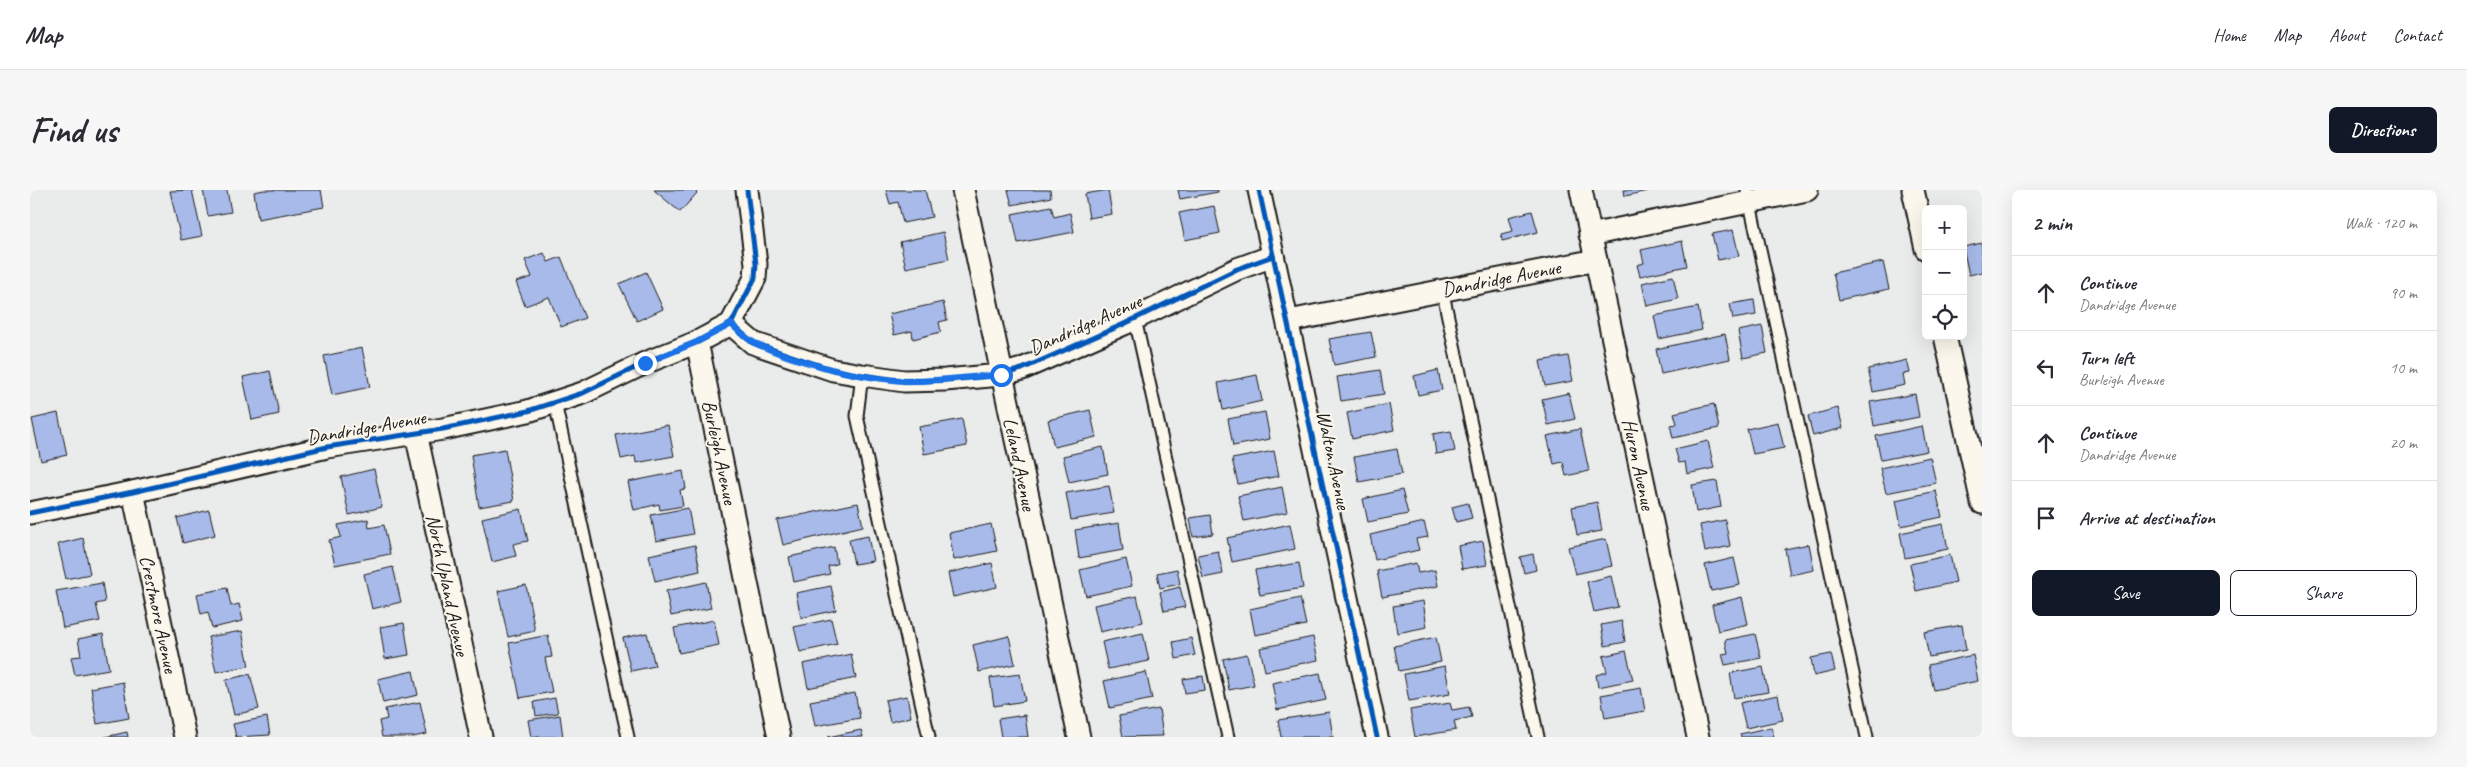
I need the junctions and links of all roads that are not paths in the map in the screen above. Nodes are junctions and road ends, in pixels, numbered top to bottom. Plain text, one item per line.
1 (747, 190) edge
2 (964, 190) edge
3 (1259, 190) edge
4 (1581, 190) edge
5 (1807, 190) edge
6 (1913, 190) edge
7 (1748, 196) edge
8 (1922, 231) edge
9 (1590, 235) junction
10 (1273, 256) junction
11 (1596, 260) junction
12 (1442, 290) junction
13 (1135, 319) junction
14 (1289, 321) junction
15 (731, 324) junction
16 (1946, 340) edge
17 (697, 342) junction
18 (862, 375) junction
19 (1001, 375) junction
20 (555, 403) junction
21 (416, 433) junction
22 (133, 492) junction
23 (1982, 503) edge
24 (30, 513) edge
25 (185, 737) edge
26 (481, 737) edge
27 (628, 737) edge
28 (779, 737) edge
29 (929, 737) edge
30 (1079, 737) edge
31 (1228, 737) edge
32 (1377, 737) edge
33 (1538, 737) edge
34 (1698, 737) edge
35 (1867, 737) edge

1 - 15 street
2 - 19 street, Leland Avenue
3 - 10 street, Walton Avenue
4 - 9 street, Huron Avenue
5 - 7 street
6 - 8 street
7 - 9 street
7 - 35 lane
9 - 11 street, Huron Avenue
10 - 13 street, Dandridge Avenue
10 - 14 street, Walton Avenue
11 - 12 street, Dandridge Avenue
11 - 34 street, Huron Avenue
12 - 14 street, Dandridge Avenue
12 - 33 lane
13 - 19 street, Dandridge Avenue
13 - 31 lane
14 - 32 street, Walton Avenue
15 - 17 street
15 - 18 street, Dandridge Avenue
16 - 23 street
17 - 20 street, Dandridge Avenue
17 - 28 street, Burleigh Avenue
18 - 19 street, Dandridge Avenue
18 - 29 lane
19 - 30 street, Leland Avenue
20 - 21 street, Dandridge Avenue
20 - 27 lane
21 - 22 street, Dandridge Avenue
21 - 26 street, North Upland Avenue
22 - 24 street, Dandridge Avenue
22 - 25 street, Crestmore Avenue

